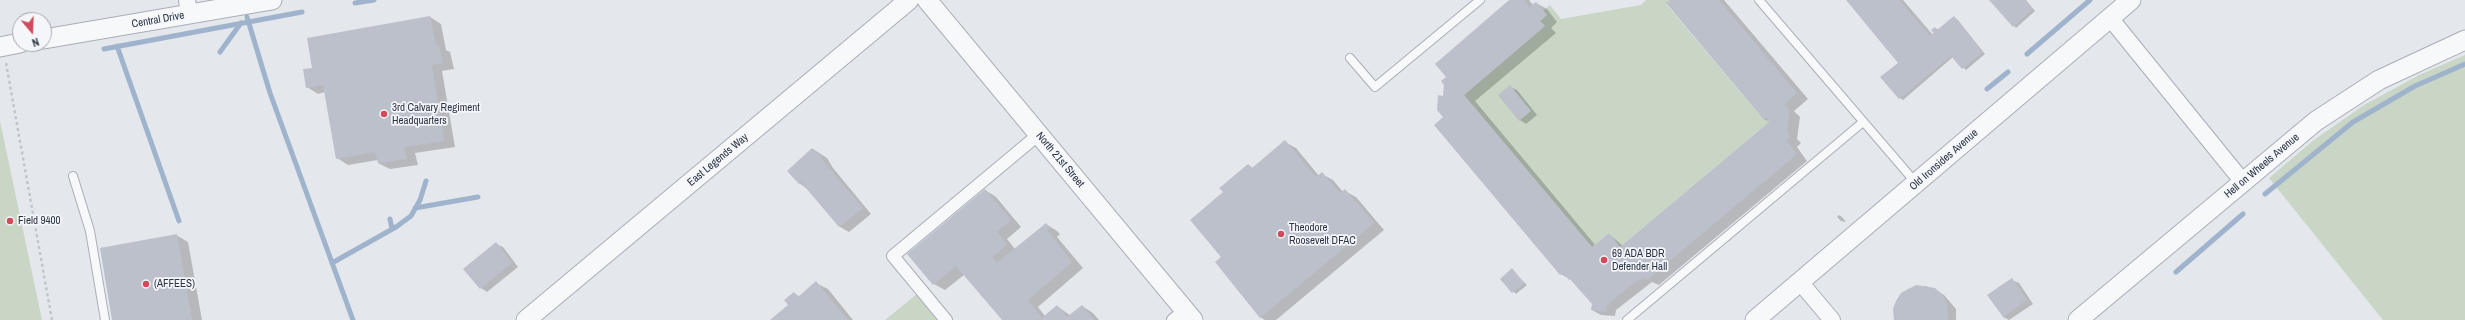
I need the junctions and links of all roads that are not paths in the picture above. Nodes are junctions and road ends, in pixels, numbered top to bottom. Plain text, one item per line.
1 (272, 0) edge
2 (909, 0) edge
3 (927, 0) edge
4 (1480, 0) edge
5 (1759, 0) edge
6 (2131, 0) edge
7 (188, 7) edge
8 (2110, 18) junction
9 (52, 37) edge
10 (2465, 40) edge
11 (1350, 58) dead end
12 (1863, 122) junction
13 (1038, 135) junction
14 (72, 176) dead end
15 (2243, 182) junction
16 (1917, 184) junction
17 (1800, 282) junction
18 (1184, 317) edge
19 (105, 320) edge
20 (526, 320) edge
21 (946, 320) edge
22 (1627, 320) edge
23 (1755, 320) edge
24 (1832, 320) edge
25 (2078, 320) edge

1 - 7 street, Central Drive
2 - 20 street, East Legends Way
3 - 13 street, North 21st Street
4 - 11 lane
5 - 12 lane
6 - 8 street, Old Ironsides Avenue
7 - 9 street, Central Drive
8 - 15 street
8 - 16 street, Old Ironsides Avenue
10 - 15 street, Hell on Wheels Avenue
12 - 16 lane
12 - 22 lane
13 - 18 street, North 21st Street
13 - 21 street
14 - 19 lane
15 - 25 street, Hell on Wheels Avenue
16 - 17 street, Old Ironsides Avenue
17 - 23 street, Old Ironsides Avenue
17 - 24 street

